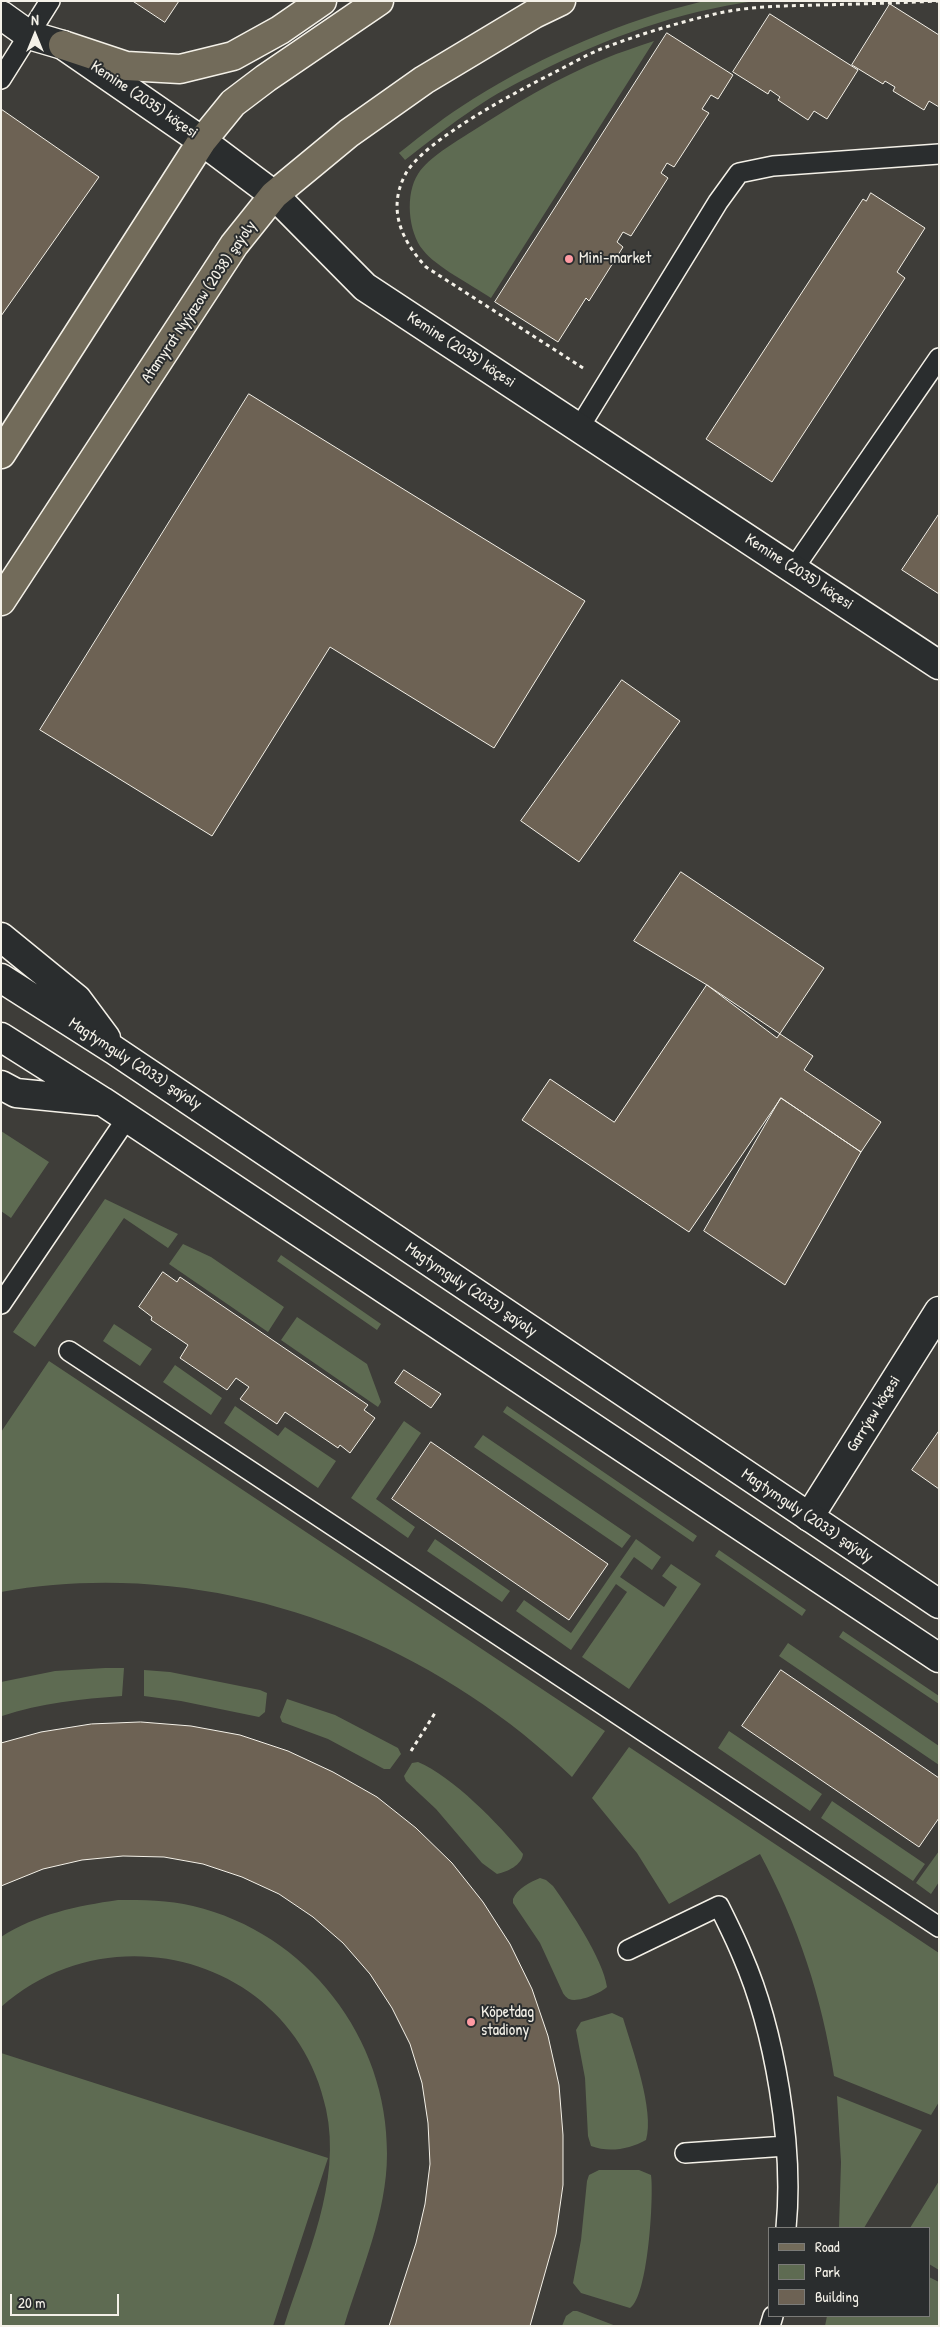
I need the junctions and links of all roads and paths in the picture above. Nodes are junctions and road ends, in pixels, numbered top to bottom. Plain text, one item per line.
1 (50, 1) edge
2 (322, 1) edge
3 (379, 1) edge
4 (561, 1) edge
5 (939, 1) edge
6 (1, 15) edge
7 (29, 35) junction
8 (63, 45) junction
9 (1, 79) edge
10 (202, 141) junction
11 (939, 154) edge
12 (274, 195) junction
13 (939, 358) edge
14 (606, 384) junction
15 (579, 428) junction
16 (1, 454) edge
17 (794, 568) junction
18 (1, 601) edge
19 (939, 665) edge
20 (1, 937) edge
21 (1, 978) edge
22 (1, 1037) edge
23 (114, 1050) junction
24 (1, 1085) edge
25 (102, 1101) junction
26 (127, 1118) junction
27 (1, 1304) edge
28 (939, 1312) edge
29 (69, 1351) dead end
30 (809, 1517) junction
31 (939, 1604) edge
32 (939, 1658) edge
33 (436, 1713) dead end
34 (411, 1751) dead end
35 (939, 1927) edge
36 (628, 1950) dead end
37 (786, 2146) junction
38 (685, 2153) dead end
39 (786, 2227) edge

1 - 7 lane
2 - 8 main road
3 - 10 main road
4 - 12 main road, Atamyrat Nyýazow (2038) şaýoly
5 - 14 path
6 - 7 main road, Kemine (2035) köçesi
7 - 8 main road, Kemine (2035) köçesi
7 - 9 lane
8 - 10 main road, Kemine (2035) köçesi
10 - 12 main road, Kemine (2035) köçesi
10 - 16 main road
11 - 14 lane
12 - 15 main road, Kemine (2035) köçesi
12 - 18 main road, Atamyrat Nyýazow (2038) şaýoly
13 - 17 lane
14 - 15 lane
15 - 17 main road, Kemine (2035) köçesi
17 - 19 main road, Kemine (2035) köçesi
20 - 23 main road
21 - 23 main road, Magtymguly (2033) şaýoly
22 - 25 main road
23 - 30 main road, Magtymguly (2033) şaýoly
24 - 25 main road
25 - 26 main road
26 - 27 lane
26 - 32 main road
28 - 30 main road, Garrýew köçesi
29 - 35 lane
30 - 31 main road, Magtymguly (2033) şaýoly
33 - 34 path
36 - 37 lane
37 - 38 lane
37 - 39 lane

